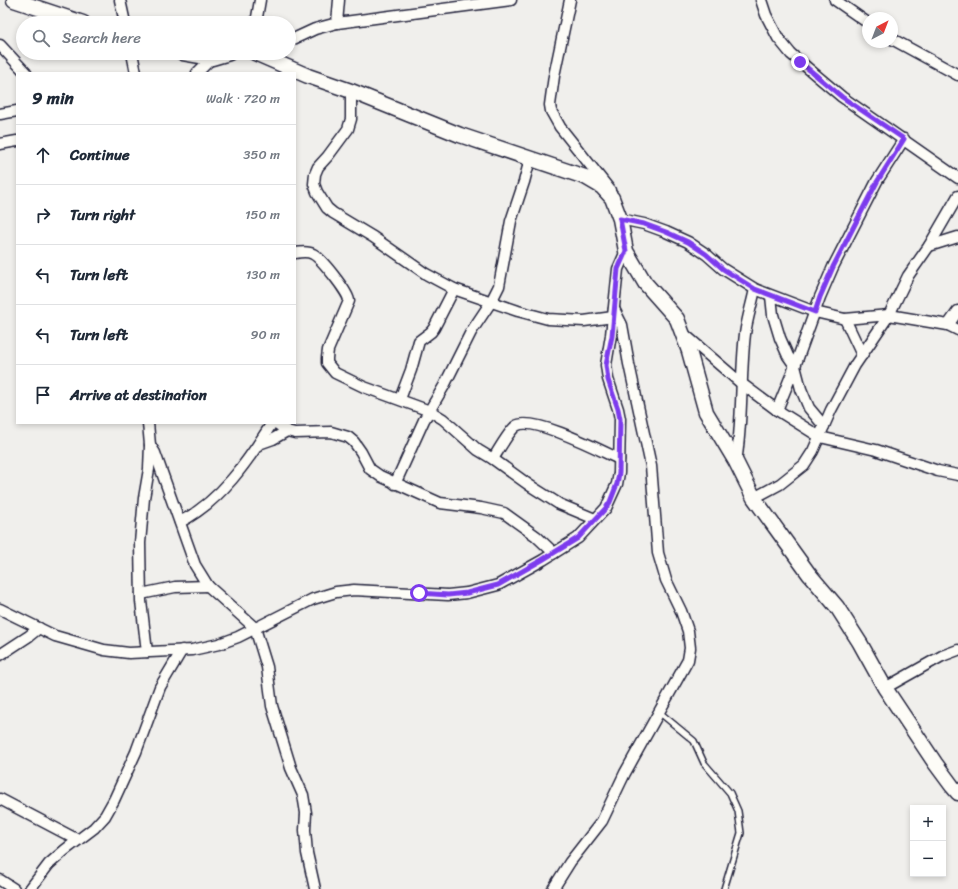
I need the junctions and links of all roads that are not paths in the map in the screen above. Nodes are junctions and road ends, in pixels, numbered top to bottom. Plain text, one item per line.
1 (14, 0) edge
2 (120, 0) edge
3 (260, 0) edge
4 (339, 0) edge
5 (511, 0) edge
6 (570, 0) edge
7 (761, 0) edge
8 (835, 0) edge
9 (475, 3) edge
10 (436, 5) edge
11 (62, 16) edge
12 (123, 16) edge
13 (257, 16) edge
14 (862, 19) edge
15 (337, 23) junction
16 (296, 38) edge
17 (898, 42) edge
18 (0, 45) edge
19 (133, 60) edge
20 (210, 60) edge
21 (277, 60) edge
22 (25, 72) edge
23 (136, 72) edge
24 (198, 72) edge
25 (958, 75) edge
26 (351, 91) junction
27 (16, 111) edge
28 (0, 114) edge
29 (904, 139) junction
30 (16, 141) edge
31 (0, 144) edge
32 (530, 159) junction
33 (958, 178) edge
34 (958, 196) edge
35 (612, 198) junction
36 (620, 219) junction
37 (958, 237) edge
38 (929, 246) junction
39 (626, 251) junction
40 (296, 253) edge
41 (454, 289) junction
42 (755, 289) junction
43 (771, 296) junction
44 (491, 302) junction
45 (958, 311) edge
46 (815, 312) junction
47 (613, 313) junction
48 (889, 315) junction
49 (845, 319) junction
50 (948, 325) junction
51 (958, 330) edge
52 (682, 332) junction
53 (862, 355) junction
54 (795, 366) junction
55 (742, 384) junction
56 (400, 399) junction
57 (777, 410) junction
58 (430, 411) junction
59 (148, 424) edge
60 (271, 424) edge
61 (277, 424) edge
62 (824, 426) junction
63 (287, 431) junction
64 (820, 437) junction
65 (259, 444) junction
66 (150, 445) junction
67 (493, 459) junction
68 (619, 459) junction
69 (736, 462) junction
70 (958, 475) edge
71 (395, 484) junction
72 (754, 498) junction
73 (595, 520) junction
74 (180, 522) junction
75 (554, 553) junction
76 (208, 586) junction
77 (141, 594) junction
78 (0, 609) edge
79 (39, 628) junction
80 (255, 628) junction
81 (182, 650) junction
82 (958, 650) edge
83 (148, 652) junction
84 (0, 654) edge
85 (885, 688) junction
86 (659, 712) junction
87 (958, 793) edge
88 (0, 799) edge
89 (78, 840) junction
90 (0, 880) edge
91 (14, 889) edge
92 (30, 889) edge
93 (315, 889) edge
94 (553, 889) edge
95 (724, 889) edge

1 - 11 street
2 - 12 street
3 - 13 street
4 - 15 street
5 - 9 street
6 - 35 street
7 - 29 street
8 - 14 street
9 - 10 street
10 - 15 street
15 - 16 street
17 - 25 street
18 - 22 street
19 - 23 street
20 - 24 street
21 - 26 street
26 - 32 street
26 - 41 street
27 - 28 street
29 - 33 street
29 - 46 street
30 - 31 street
32 - 35 street
32 - 44 street
34 - 38 street
35 - 36 street
36 - 39 street
36 - 42 street
37 - 38 street
38 - 48 street
39 - 47 street
39 - 52 street
40 - 56 street
41 - 44 street
41 - 56 street
42 - 43 street
42 - 55 street
43 - 46 street
43 - 54 street
44 - 47 street
44 - 58 street
45 - 50 street
46 - 49 street
46 - 54 street
47 - 68 street
47 - 86 street
48 - 49 street
48 - 50 street
48 - 53 street
49 - 53 street
50 - 51 street
52 - 55 street
52 - 69 street
53 - 62 street
54 - 57 street
54 - 62 street
55 - 57 street
55 - 69 street
56 - 58 street
57 - 64 street
58 - 67 street
58 - 71 street
59 - 66 street
60 - 65 street
61 - 63 street
62 - 64 street
63 - 65 street
63 - 71 street
64 - 70 street
64 - 72 street
65 - 74 street
66 - 74 street
66 - 77 street
67 - 68 street
67 - 73 street
68 - 73 street
69 - 72 street
71 - 75 street
72 - 85 street
73 - 75 street
74 - 76 street
75 - 80 street
76 - 77 street
76 - 80 street
77 - 83 street
78 - 79 street
79 - 83 street
79 - 84 street
80 - 81 street
80 - 93 street
81 - 83 street
81 - 89 street
82 - 85 street
85 - 87 street
86 - 94 street
86 - 95 lane
88 - 89 street
89 - 92 street
90 - 91 street

